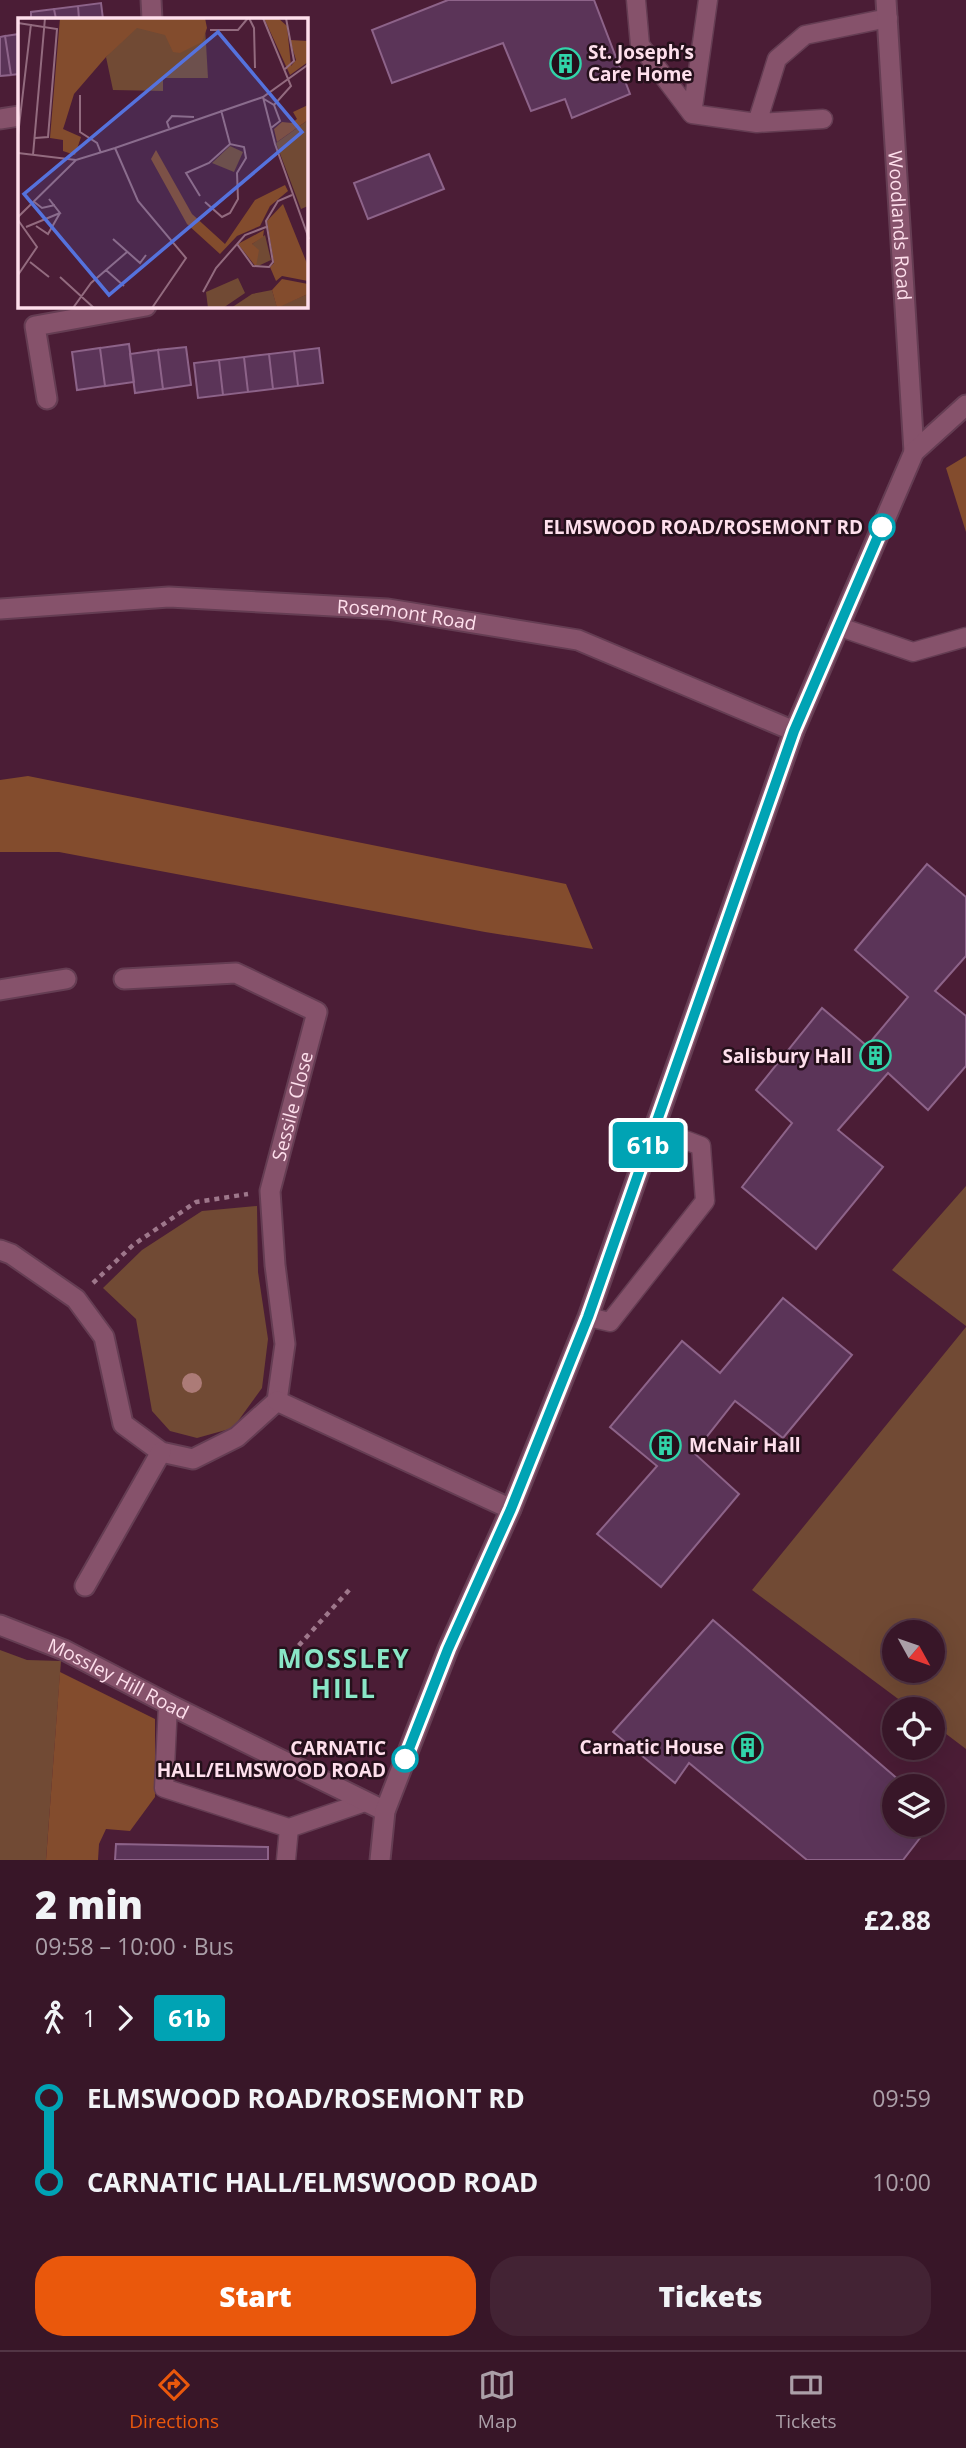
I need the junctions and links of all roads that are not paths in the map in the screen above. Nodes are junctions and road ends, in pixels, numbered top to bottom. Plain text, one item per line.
1 (151, 0) edge
2 (636, 0) edge
3 (708, 0) edge
4 (887, 9) edge
5 (152, 18) edge
6 (692, 114) junction
7 (18, 116) edge
8 (0, 119) edge
9 (823, 119) dead end
10 (757, 123) junction
11 (135, 308) edge
12 (47, 399) dead end
13 (966, 405) edge
14 (914, 452) junction
15 (0, 609) edge
16 (840, 627) junction
17 (966, 637) edge
18 (794, 731) junction
19 (66, 979) dead end
20 (124, 979) dead end
21 (0, 990) edge
22 (653, 1128) junction
23 (0, 1250) edge
24 (588, 1317) junction
25 (277, 1401) junction
26 (161, 1452) junction
27 (511, 1509) junction
28 (85, 1586) dead end
29 (0, 1625) edge
30 (168, 1704) junction
31 (365, 1802) junction
32 (384, 1811) junction
33 (289, 1828) junction
34 (286, 1860) edge
35 (380, 1860) edge

1 - 5 street
2 - 6 lane
3 - 6 lane
4 - 10 lane
4 - 14 street, Woodlands Road
6 - 10 lane
7 - 8 street
9 - 10 lane
11 - 12 street
13 - 14 street
14 - 16 street
15 - 18 street, Rosemont Road
16 - 17 lane
16 - 18 street
18 - 22 street
19 - 21 street
20 - 25 street, Sessile Close
22 - 24 street
22 - 24 lane
23 - 26 street
24 - 27 street
25 - 26 street
25 - 27 street
26 - 28 street
27 - 32 street
29 - 30 street, Mossley Hill Road
30 - 31 street, Mossley Hill Road
30 - 33 lane
31 - 32 street, Mossley Hill Road
31 - 33 lane
32 - 35 street
33 - 34 lane

